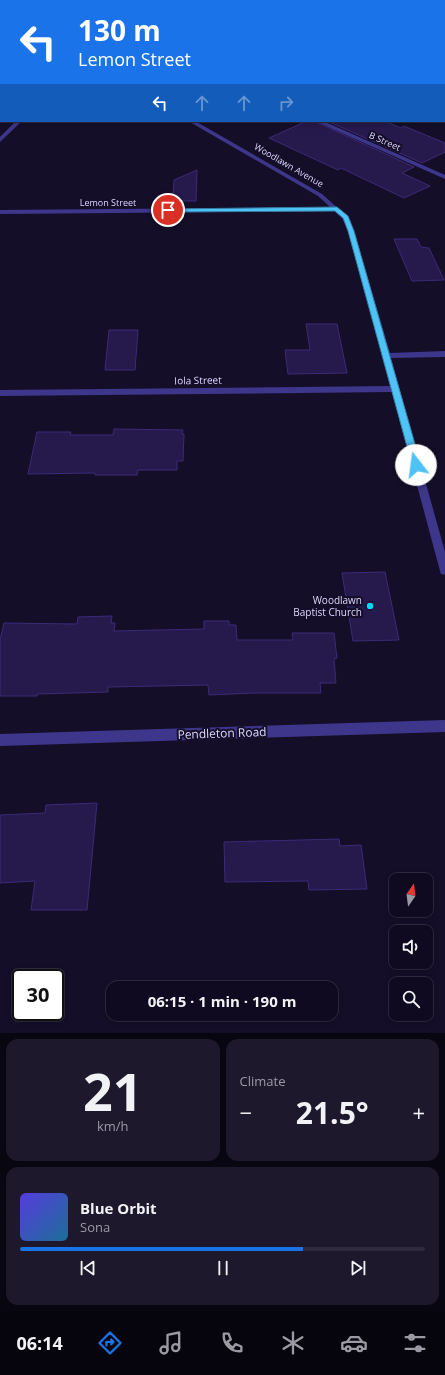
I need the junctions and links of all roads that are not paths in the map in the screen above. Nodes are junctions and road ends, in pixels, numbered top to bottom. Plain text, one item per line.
1 (18, 122) edge
2 (193, 122) edge
3 (320, 122) edge
4 (0, 140) edge
5 (445, 177) edge
6 (337, 209) junction
7 (0, 212) edge
8 (445, 354) edge
9 (387, 356) junction
10 (396, 389) junction
11 (0, 393) edge
12 (445, 571) edge
13 (445, 726) edge
14 (0, 740) edge

1 - 4 street
2 - 6 street, Woodlawn Avenue
3 - 5 street, B Street
6 - 7 street, Lemon Street
6 - 9 street, Woodlawn Avenue
8 - 9 street
9 - 10 street, Woodlawn Avenue
10 - 11 street, Iola Street
10 - 12 street, Woodlawn Avenue
13 - 14 street, Pendleton Road

